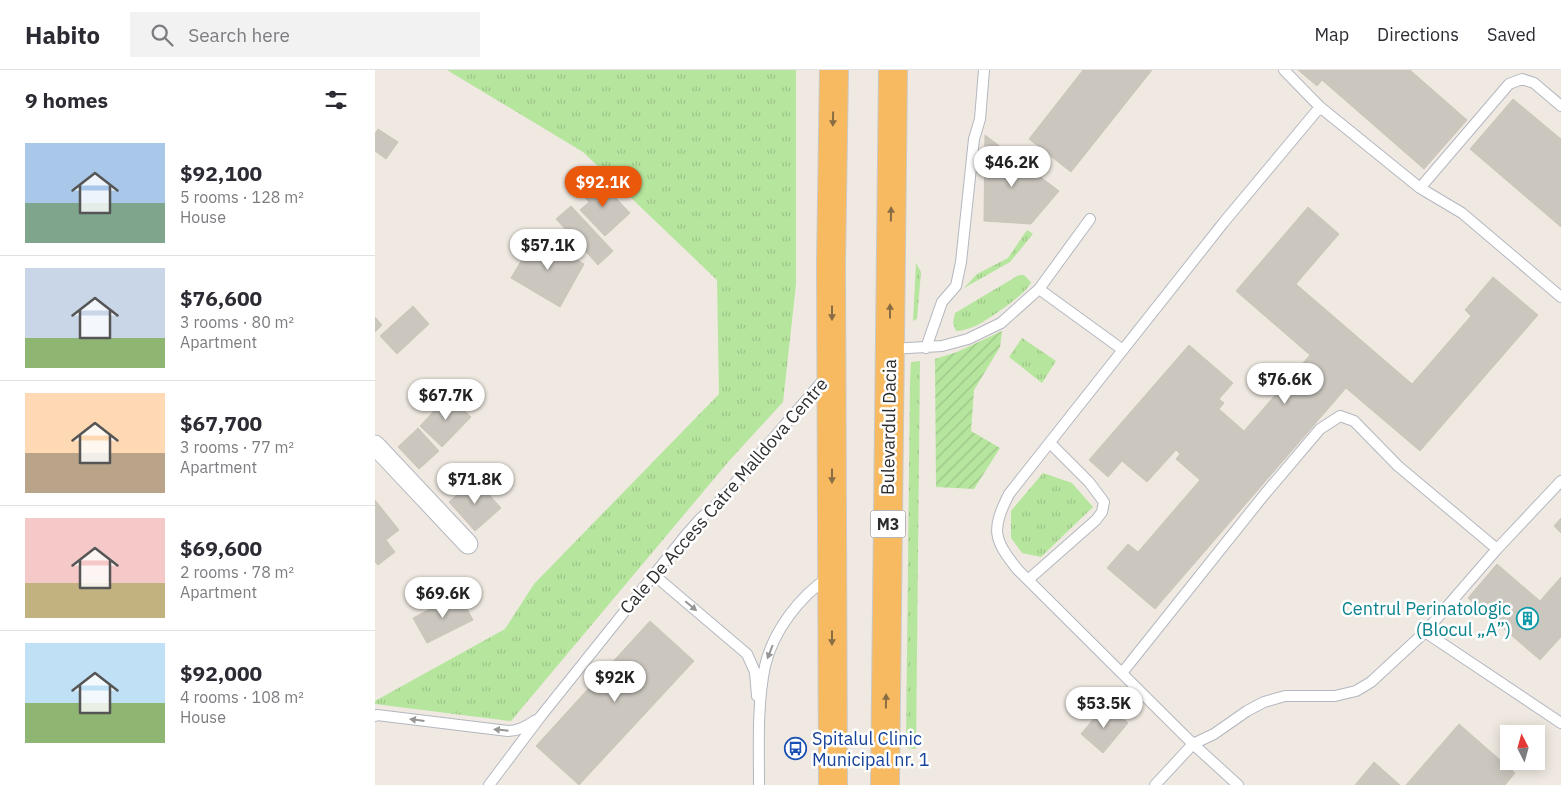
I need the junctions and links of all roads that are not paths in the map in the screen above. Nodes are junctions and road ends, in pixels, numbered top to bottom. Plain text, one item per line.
1 (833, 70) edge
2 (893, 70) edge
3 (985, 70) edge
4 (1284, 70) edge
5 (1561, 106) edge
6 (1320, 107) junction
7 (1421, 188) junction
8 (1090, 219) dead end
9 (1039, 289) junction
10 (1561, 297) edge
11 (926, 348) junction
12 (890, 349) junction
13 (1123, 350) junction
14 (832, 370) junction
15 (1050, 443) junction
16 (375, 445) edge
17 (1561, 480) edge
18 (467, 544) dead end
19 (1497, 549) junction
20 (653, 575) junction
21 (832, 575) junction
22 (1029, 579) junction
23 (1425, 632) junction
24 (1122, 674) junction
25 (759, 714) junction
26 (375, 716) edge
27 (541, 716) junction
28 (1561, 723) edge
29 (1193, 744) junction
30 (489, 785) edge
31 (759, 785) edge
32 (833, 785) edge
33 (885, 785) edge
34 (1155, 785) edge
35 (1238, 785) edge

1 -> 14 highway
12 -> 2 highway, Bulevardul Dacia / M3
3 - 11 lane
4 - 6 lane
5 - 7 lane
6 - 7 lane
6 - 13 lane
7 - 10 lane
8 - 9 lane
9 - 11 lane
9 - 13 lane
11 - 12 lane
33 -> 12 highway, Bulevardul Dacia / M3
13 - 15 lane
14 - 20 lane, Cale De Access Catre Malldova Centre
14 -> 21 highway
15 - 22 lane
15 - 22 lane
16 - 18 street
17 - 19 lane
19 - 23 lane
19 - 24 lane
20 -> 25 lane
20 - 27 lane, Cale De Access Catre Malldova Centre
21 -> 25 lane
21 -> 32 highway
22 - 24 lane
23 - 28 lane
23 - 29 lane
24 - 29 lane
25 - 31 lane
27 -> 26 lane
27 - 30 lane, Cale De Access Catre Malldova Centre
29 - 34 lane
29 - 35 lane

